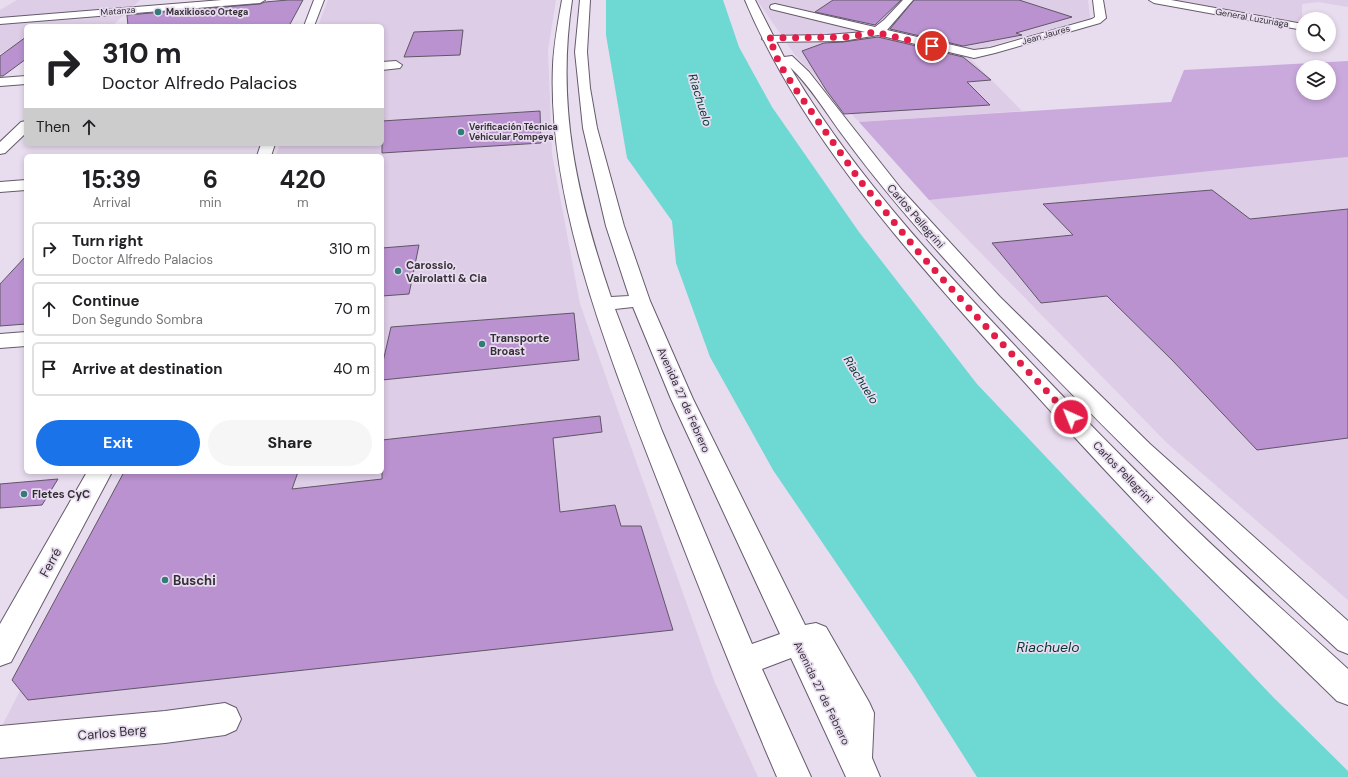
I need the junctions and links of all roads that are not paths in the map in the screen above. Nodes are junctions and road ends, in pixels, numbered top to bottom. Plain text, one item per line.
1 (151, 0) edge
2 (260, 0) edge
3 (319, 0) edge
4 (567, 0) edge
5 (585, 0) edge
6 (750, 0) edge
7 (908, 0) edge
8 (1098, 0) edge
9 (1154, 0) edge
10 (779, 4) edge
11 (142, 9) junction
12 (756, 14) junction
13 (0, 21) edge
14 (130, 23) dead end
15 (310, 24) edge
16 (1296, 26) edge
17 (875, 32) junction
18 (771, 43) junction
19 (396, 65) dead end
20 (384, 66) edge
21 (24, 80) edge
22 (0, 82) edge
23 (24, 127) edge
24 (0, 150) edge
25 (24, 185) edge
26 (0, 187) edge
27 (640, 301) junction
28 (603, 304) junction
29 (24, 339) edge
30 (0, 341) edge
31 (99, 474) edge
32 (1348, 640) edge
33 (798, 642) junction
34 (0, 652) edge
35 (743, 662) junction
36 (1348, 690) edge
37 (225, 719) dead end
38 (0, 742) edge
39 (859, 769) edge
40 (794, 777) edge

1 - 11 main road
2 - 11 main road, Matanza
3 - 15 main road
4 - 28 main road
5 - 27 main road, Avenida 27 de Febrero
6 - 12 main road, Carlos Pellegrini
7 - 17 main road
8 - 17 main road, Jean Jaures
9 - 16 main road, General Luzuriaga
10 - 12 main road
10 - 17 main road
11 - 13 main road, Matanza
11 - 14 main road
12 - 18 main road, Carlos Pellegrini
17 - 18 main road
18 - 32 main road, Carlos Pellegrini
18 - 36 main road, Carlos Pellegrini
19 - 20 main road
21 - 22 main road
23 - 24 main road
25 - 26 main road
27 - 28 main road
27 - 33 main road, Avenida 27 de Febrero
28 - 35 main road
29 - 30 main road
31 - 34 main road, Ferré
33 - 35 main road
33 - 39 main road, Avenida 27 de Febrero
35 - 40 main road
37 - 38 main road, Carlos Berg

